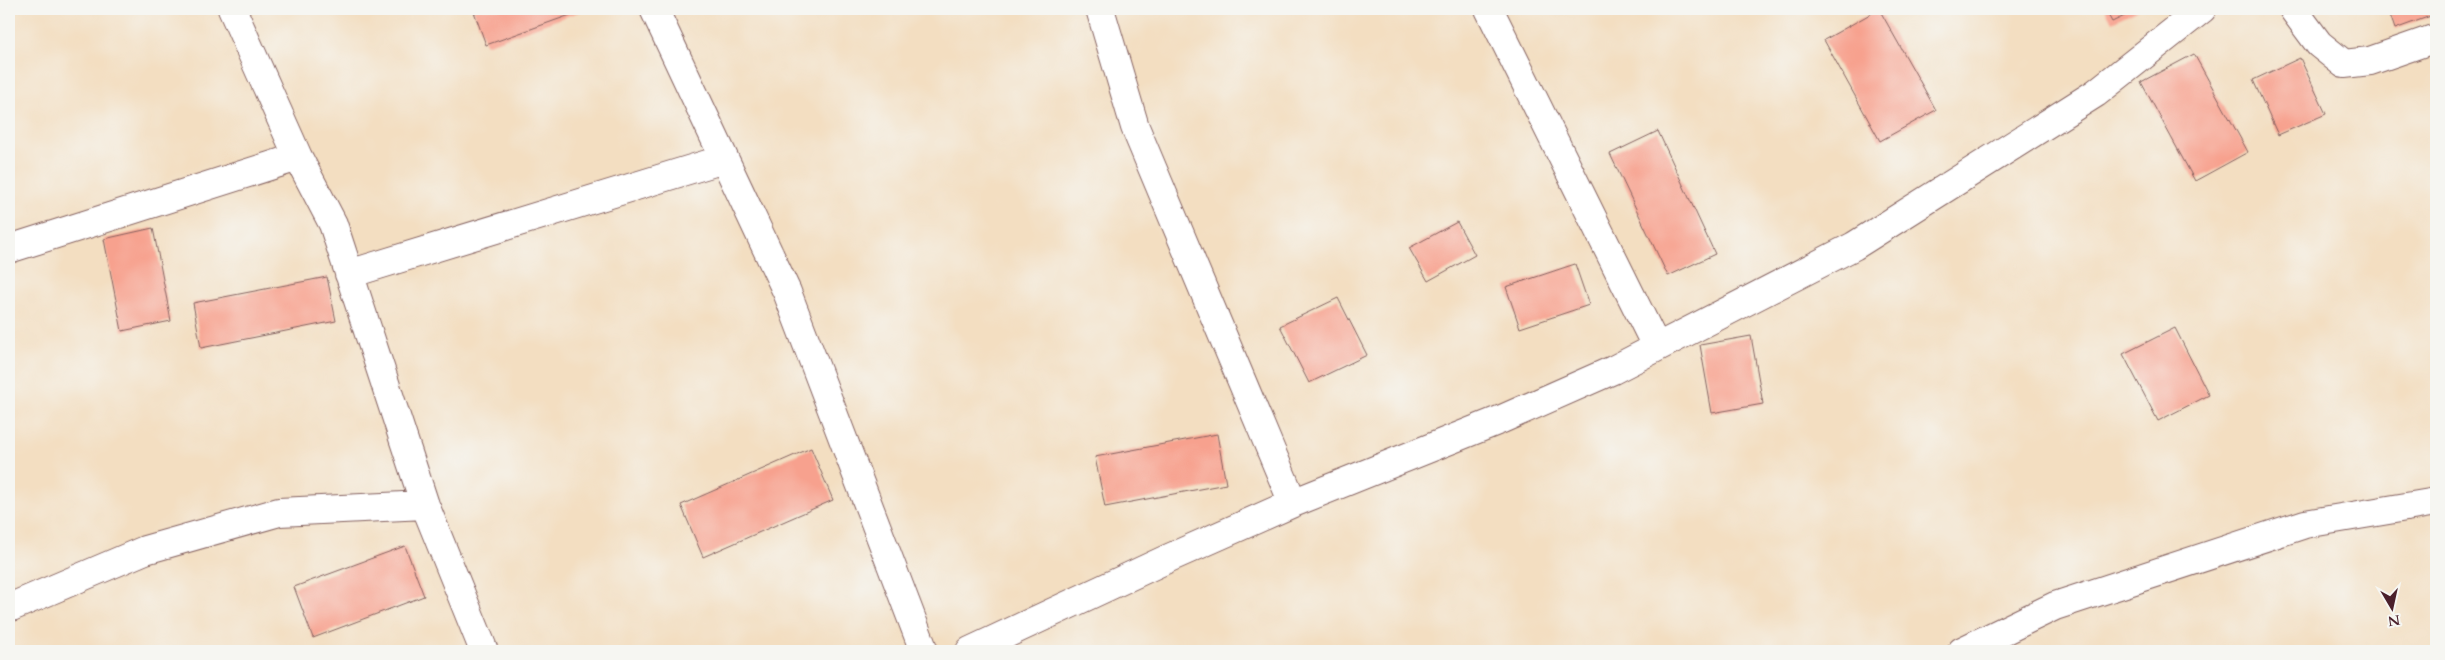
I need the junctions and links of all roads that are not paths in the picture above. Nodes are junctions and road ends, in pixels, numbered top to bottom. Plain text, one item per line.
1 (232, 9) edge
2 (654, 9) edge
3 (1100, 9) edge
4 (1488, 9) edge
5 (2202, 9) edge
6 (2293, 9) edge
7 (2436, 38) edge
8 (298, 157) junction
9 (724, 159) junction
10 (9, 249) edge
11 (349, 274) junction
12 (1656, 346) junction
13 (2436, 502) edge
14 (1293, 503) junction
15 (425, 505) junction
16 (9, 608) edge
17 (484, 651) edge
18 (924, 651) edge
19 (970, 651) edge
20 (1962, 651) edge

1 - 8 street
2 - 9 street
3 - 14 street
4 - 12 street
5 - 12 street
6 - 7 street
8 - 10 street
8 - 11 street
9 - 11 street
9 - 18 street
11 - 15 street
12 - 14 street
13 - 20 street
14 - 19 street
15 - 16 street
15 - 17 street

